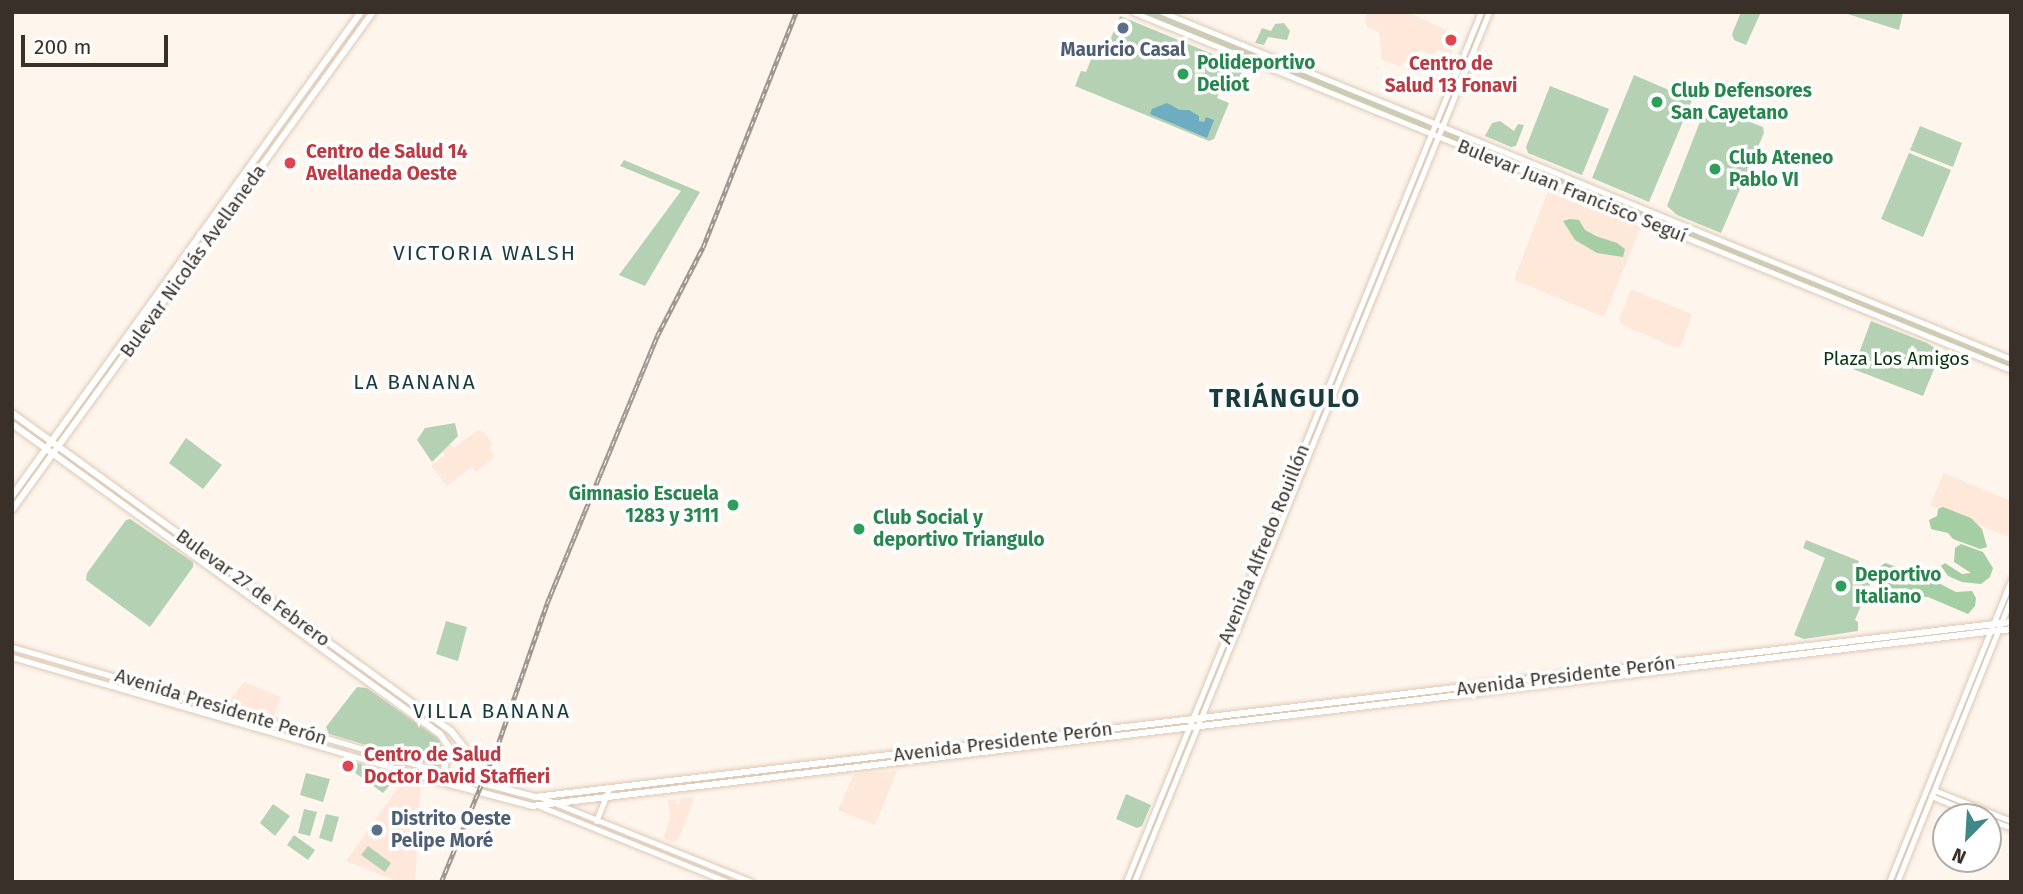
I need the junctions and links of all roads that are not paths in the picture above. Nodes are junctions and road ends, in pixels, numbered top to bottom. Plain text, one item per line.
1 (361, 12) edge
2 (373, 12) edge
3 (1133, 12) edge
4 (1162, 12) edge
5 (1481, 12) edge
6 (1489, 12) edge
7 (1434, 123) junction
8 (1442, 126) junction
9 (1430, 133) junction
10 (1438, 136) junction
11 (2011, 359) edge
12 (2011, 370) edge
13 (12, 413) edge
14 (12, 424) edge
15 (55, 444) junction
16 (50, 451) junction
17 (12, 496) edge
18 (12, 510) edge
19 (2011, 580) edge
20 (2011, 599) edge
21 (2011, 622) edge
22 (2000, 627) junction
23 (1991, 628) junction
24 (2011, 629) edge
25 (12, 647) edge
26 (12, 657) edge
27 (1203, 718) junction
28 (1193, 720) junction
29 (1200, 726) junction
30 (1190, 727) junction
31 (444, 773) junction
32 (467, 779) junction
33 (442, 782) junction
34 (609, 789) junction
35 (1926, 791) junction
36 (1933, 793) junction
37 (540, 797) junction
38 (606, 797) junction
39 (556, 803) junction
40 (1954, 803) edge
41 (537, 805) junction
42 (597, 819) junction
43 (2011, 821) edge
44 (594, 827) junction
45 (728, 882) edge
46 (751, 882) edge
47 (1126, 882) edge
48 (1134, 882) edge
49 (1889, 882) edge
50 (1897, 882) edge

1 - 15 main road, Bulevar Nicolás Avellaneda
2 - 15 main road, Bulevar Nicolás Avellaneda
3 - 9 main road, Bulevar Juan Francisco Seguí
4 - 7 main road, Bulevar Juan Francisco Seguí
5 - 7 street, Avenida Alfredo Rouillón
6 - 8 street, Avenida Alfredo Rouillón
7 - 8 main road, Bulevar Juan Francisco Seguí
7 - 9 street, Avenida Alfredo Rouillón
8 - 10 street, Avenida Alfredo Rouillón
8 - 11 main road, Bulevar Juan Francisco Seguí
9 - 10 main road, Bulevar Juan Francisco Seguí
9 - 28 street, Avenida Alfredo Rouillón
10 - 12 main road, Bulevar Juan Francisco Seguí
10 - 27 street, Avenida Alfredo Rouillón
13 - 15 main road, Bulevar 27 de Febrero
14 - 16 main road, Bulevar 27 de Febrero
15 - 16 main road, Bulevar Nicolás Avellaneda
15 - 32 main road, Bulevar 27 de Febrero
16 - 17 main road, Bulevar Nicolás Avellaneda
16 - 18 main road, Bulevar Nicolás Avellaneda
16 - 31 main road, Bulevar 27 de Febrero
19 - 23 main road
20 - 22 main road
21 - 22 main road, Avenida Presidente Perón
22 - 23 main road, Avenida Presidente Perón
22 - 24 main road, Avenida Presidente Perón
22 - 36 main road
23 - 27 main road, Avenida Presidente Perón
23 - 29 main road, Avenida Presidente Perón
23 - 35 main road
25 - 31 main road, Avenida Presidente Perón
26 - 33 main road, Avenida Presidente Perón
27 - 28 main road, Avenida Presidente Perón
27 - 29 street, Avenida Alfredo Rouillón
28 - 30 street, Avenida Alfredo Rouillón
28 - 34 main road, Avenida Presidente Perón
29 - 30 main road, Avenida Presidente Perón
29 - 48 street, Avenida Alfredo Rouillón
30 - 38 main road, Avenida Presidente Perón
30 - 47 street, Avenida Alfredo Rouillón
31 - 32 main road, Avenida Presidente Perón
31 - 33 main road, Bulevar 27 de Febrero
32 - 37 main road, Avenida Presidente Perón
33 - 41 main road, Avenida Presidente Perón
34 - 37 main road, Avenida Presidente Perón
34 - 38 main road
35 - 36 main road
35 - 49 main road
36 - 40 main road
36 - 43 main road
36 - 50 main road
37 - 39 main road
38 - 39 main road, Avenida Presidente Perón
38 - 42 main road
39 - 41 main road, Avenida Presidente Perón
39 - 42 main road
41 - 44 main road
42 - 44 main road
42 - 46 main road
44 - 45 main road

